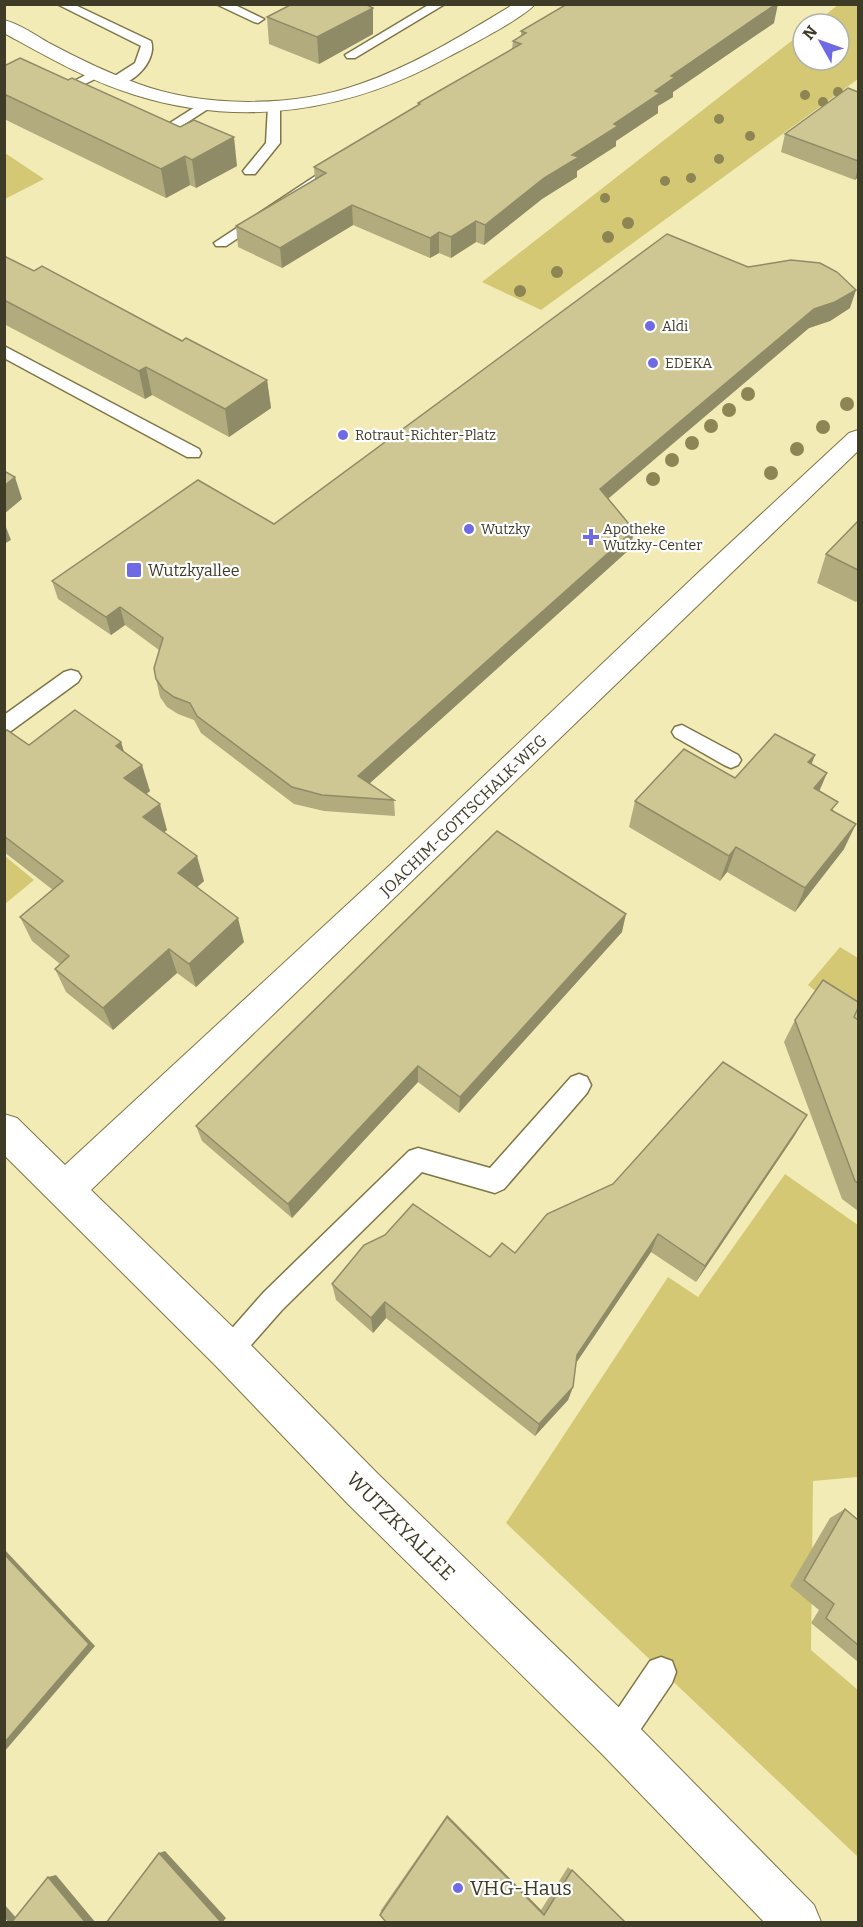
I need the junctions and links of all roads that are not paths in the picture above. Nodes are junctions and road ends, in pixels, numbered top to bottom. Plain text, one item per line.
1 (63, 4) edge
2 (222, 4) edge
3 (439, 4) edge
4 (527, 4) edge
5 (258, 19) dead end
6 (4, 25) edge
7 (351, 55) edge
8 (95, 74) junction
9 (114, 82) junction
10 (67, 88) edge
11 (203, 106) junction
12 (274, 106) junction
13 (161, 133) edge
14 (354, 154) edge
15 (250, 171) dead end
16 (221, 243) dead end
17 (4, 351) edge
18 (858, 438) edge
19 (193, 453) dead end
20 (71, 678) dead end
21 (4, 726) edge
22 (682, 732) dead end
23 (731, 760) dead end
24 (579, 1085) dead end
25 (4, 1130) edge
26 (64, 1190) junction
27 (229, 1351) junction
28 (661, 1672) dead end
29 (617, 1737) junction
30 (797, 1923) edge

1 - 9 lane
2 - 5 lane
3 - 7 lane
4 - 12 street
6 - 8 street
8 - 9 street
8 - 10 lane
9 - 11 street
11 - 12 street
11 - 13 lane
12 - 15 lane
14 - 16 lane
17 - 19 lane
18 - 26 street, JOACHIM-GOTTSCHALK-WEG
20 - 21 lane
22 - 23 lane
24 - 27 lane
25 - 26 street, WUTZKYALLEE
26 - 27 street, WUTZKYALLEE
27 - 29 street, WUTZKYALLEE
28 - 29 lane
29 - 30 street, WUTZKYALLEE

